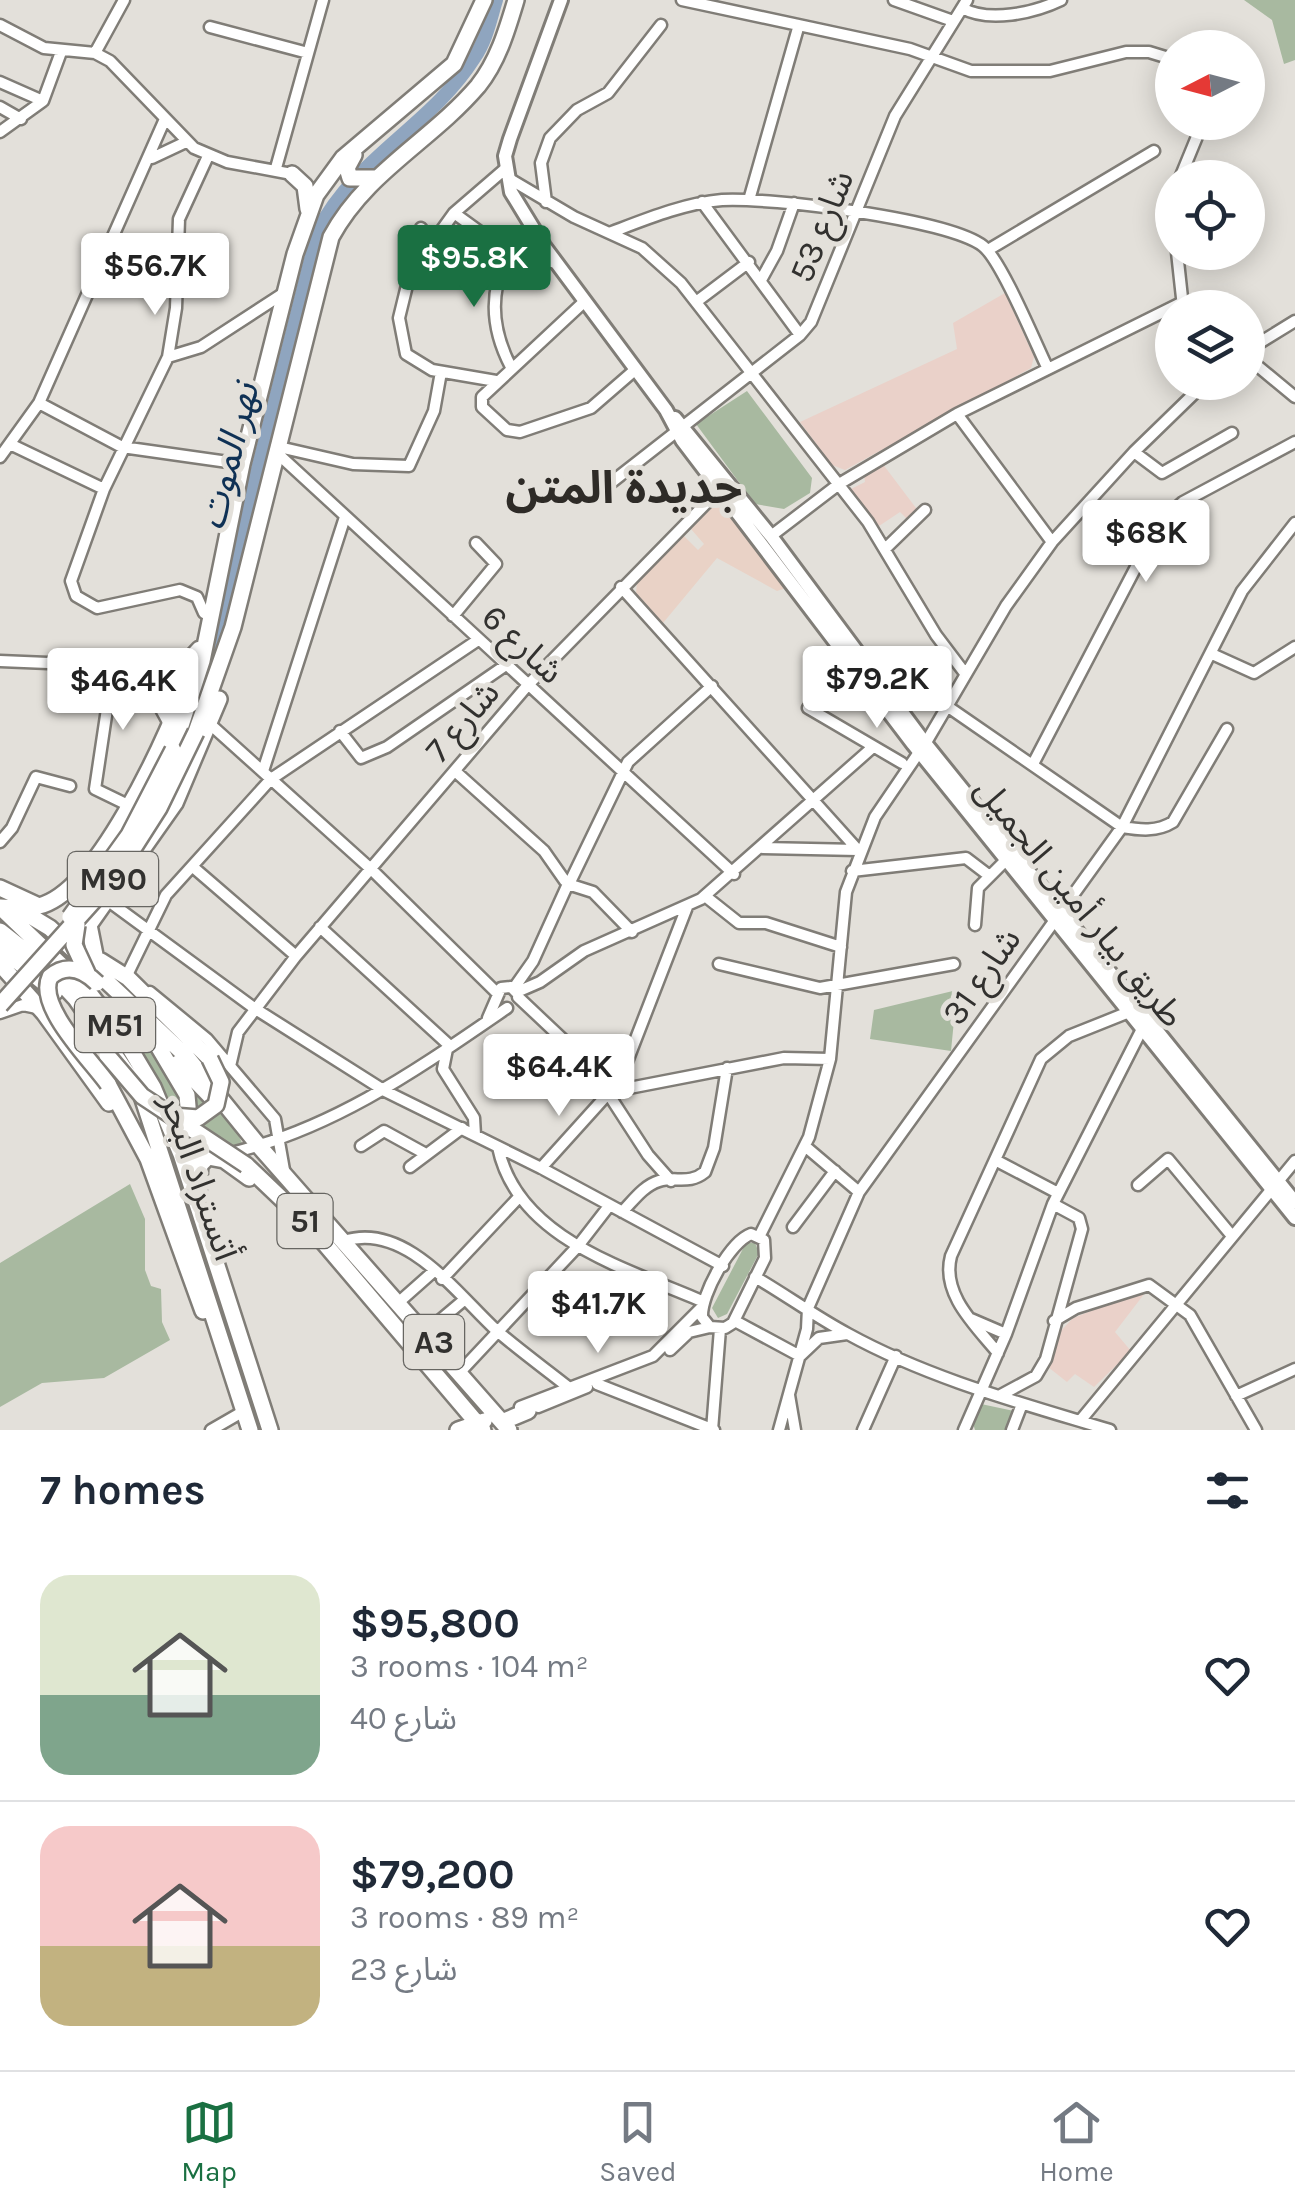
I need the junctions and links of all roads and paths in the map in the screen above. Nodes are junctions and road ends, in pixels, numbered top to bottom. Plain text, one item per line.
1 (124, 0) edge
2 (323, 0) edge
3 (475, 0) edge
4 (484, 0) edge
5 (516, 0) edge
6 (558, 0) edge
7 (682, 0) edge
8 (894, 0) edge
9 (1061, 0) edge
10 (712, 4) edge
11 (964, 4) edge
12 (477, 18) junction
13 (952, 21) junction
14 (0, 25) edge
15 (661, 25) dead end
16 (210, 27) dead end
17 (798, 28) junction
18 (61, 52) junction
19 (94, 53) junction
20 (308, 53) junction
21 (1155, 54) edge
22 (929, 56) junction
23 (0, 82) edge
24 (44, 101) junction
25 (0, 107) edge
26 (21, 119) junction
27 (165, 120) junction
28 (0, 132) edge
29 (186, 142) junction
30 (1154, 151) dead end
31 (208, 156) junction
32 (152, 158) junction
33 (344, 163) junction
34 (276, 168) junction
35 (506, 173) junction
36 (292, 174) junction
37 (367, 179) junction
38 (534, 195) junction
39 (749, 200) junction
40 (546, 202) junction
41 (702, 202) junction
42 (794, 203) junction
43 (521, 212) junction
44 (454, 213) junction
45 (856, 214) junction
46 (306, 220) junction
47 (421, 228) dead end
48 (441, 231) dead end
49 (612, 232) junction
50 (988, 250) junction
51 (509, 252) junction
52 (557, 262) junction
53 (749, 262) junction
54 (761, 280) junction
55 (286, 292) junction
56 (585, 301) junction
57 (696, 302) junction
58 (1155, 318) edge
59 (1295, 321) edge
60 (800, 335) junction
61 (1265, 340) edge
62 (168, 357) junction
63 (511, 367) junction
64 (1047, 367) junction
65 (636, 370) junction
66 (441, 372) junction
67 (751, 372) junction
68 (1265, 372) edge
69 (496, 381) junction
70 (1295, 397) edge
71 (1187, 400) edge
72 (38, 403) junction
73 (957, 414) junction
74 (678, 427) junction
75 (1232, 433) dead end
76 (1295, 442) edge
77 (12, 445) junction
78 (122, 447) junction
79 (278, 450) junction
80 (1134, 452) junction
81 (0, 457) edge
82 (242, 464) junction
83 (839, 484) junction
84 (724, 485) junction
85 (104, 489) junction
86 (594, 496) dead end
87 (925, 510) dead end
88 (232, 513) junction
89 (345, 517) junction
90 (1293, 529) edge
91 (771, 536) junction
92 (1052, 542) junction
93 (476, 543) dead end
94 (886, 550) junction
95 (621, 587) junction
96 (204, 613) junction
97 (452, 616) junction
98 (478, 640) junction
99 (198, 647) junction
100 (1295, 647) edge
101 (1212, 654) junction
102 (0, 661) edge
103 (506, 666) junction
104 (107, 670) junction
105 (964, 672) junction
106 (527, 686) junction
107 (712, 686) junction
108 (944, 704) junction
109 (808, 708) dead end
110 (204, 729) junction
111 (1226, 729) dead end
112 (340, 731) junction
113 (168, 732) junction
114 (922, 740) junction
115 (873, 746) junction
116 (1034, 762) junction
117 (902, 763) junction
118 (456, 772) junction
119 (622, 772) junction
120 (267, 775) junction
121 (896, 783) junction
122 (70, 786) dead end
123 (814, 799) junction
124 (130, 806) junction
125 (1122, 827) junction
126 (0, 842) edge
127 (763, 848) junction
128 (858, 850) junction
129 (1008, 858) junction
130 (193, 867) junction
131 (372, 870) junction
132 (852, 871) junction
133 (734, 874) junction
134 (987, 874) junction
135 (122, 880) junction
136 (2, 882) edge
137 (569, 883) junction
138 (68, 888) junction
139 (705, 896) junction
140 (107, 900) junction
141 (39, 906) junction
142 (0, 907) edge
143 (687, 907) junction
144 (1058, 914) junction
145 (80, 920) junction
146 (975, 925) dead end
147 (320, 927) junction
148 (0, 931) edge
149 (148, 931) junction
150 (632, 932) junction
151 (0, 946) edge
152 (841, 947) junction
153 (296, 956) junction
154 (98, 958) junction
155 (0, 964) edge
156 (719, 964) dead end
157 (954, 964) dead end
158 (126, 978) junction
159 (94, 979) junction
160 (6, 984) edge
161 (838, 988) junction
162 (509, 996) junction
163 (0, 1005) edge
164 (254, 1008) junction
165 (1129, 1012) junction
166 (0, 1014) edge
167 (44, 1014) junction
168 (1142, 1029) junction
169 (238, 1032) junction
170 (152, 1036) junction
171 (449, 1047) junction
172 (213, 1054) junction
173 (830, 1059) junction
174 (230, 1066) junction
175 (727, 1068) junction
176 (611, 1089) junction
177 (384, 1091) junction
178 (164, 1113) junction
179 (237, 1118) junction
180 (462, 1128) junction
181 (475, 1135) junction
182 (280, 1140) junction
183 (259, 1146) junction
184 (361, 1146) dead end
185 (806, 1146) junction
186 (498, 1147) junction
187 (424, 1153) junction
188 (212, 1157) junction
189 (997, 1161) junction
190 (1295, 1161) edge
191 (410, 1167) dead end
192 (542, 1168) junction
193 (835, 1171) junction
194 (154, 1180) junction
195 (1281, 1180) edge
196 (290, 1181) junction
197 (671, 1181) junction
198 (1138, 1185) dead end
199 (860, 1192) junction
200 (520, 1196) junction
201 (198, 1197) junction
202 (1056, 1198) junction
203 (1295, 1202) edge
204 (610, 1206) junction
205 (622, 1212) junction
206 (1295, 1218) edge
207 (793, 1226) dead end
208 (760, 1235) junction
209 (1232, 1236) junction
210 (344, 1241) junction
211 (578, 1246) junction
212 (210, 1247) junction
213 (723, 1266) junction
214 (438, 1275) junction
215 (756, 1277) junction
216 (358, 1283) junction
217 (464, 1300) junction
218 (399, 1302) junction
219 (703, 1304) junction
220 (1178, 1304) junction
221 (808, 1308) junction
222 (970, 1318) junction
223 (735, 1321) junction
224 (1054, 1321) junction
225 (715, 1328) junction
226 (426, 1332) junction
227 (500, 1333) junction
228 (848, 1334) junction
229 (1006, 1334) junction
230 (225, 1349) junction
231 (998, 1353) junction
232 (800, 1356) junction
233 (896, 1356) junction
234 (1295, 1369) edge
235 (460, 1372) junction
236 (597, 1384) junction
237 (568, 1387) junction
238 (788, 1389) junction
239 (982, 1392) junction
240 (1236, 1396) junction
241 (998, 1397) junction
242 (456, 1398) junction
243 (1022, 1404) junction
244 (244, 1411) junction
245 (528, 1411) junction
246 (1080, 1421) junction
247 (494, 1425) edge
248 (211, 1430) edge
249 (250, 1430) edge
250 (270, 1430) edge
251 (455, 1430) edge
252 (519, 1430) edge
253 (712, 1430) edge
254 (778, 1430) edge
255 (794, 1430) edge
256 (863, 1430) edge
257 (964, 1430) edge
258 (1012, 1430) edge
259 (1110, 1430) edge
260 (1256, 1430) edge

1 - 19 street
2 - 20 street
3 - 12 street
4 - 12 highway
5 - 37 highway, M90
6 - 35 main road
7 - 10 street
8 - 13 street
9 - 11 street
10 - 17 street
11 - 13 street, شارع 53
12 - 33 highway
13 - 22 street, شارع 53
14 - 18 street
15 - 40 street
16 - 20 street
17 - 22 street
17 - 39 street
18 - 19 street
18 - 24 street
19 - 27 street
20 - 34 street
21 - 22 street
22 - 45 street, شارع 53
23 - 24 street
24 - 26 street
25 - 26 street
26 - 28 street
27 - 29 street
27 - 32 street
29 - 31 street
29 - 32 street
30 - 50 street
31 - 34 street
31 - 62 street
32 - 72 street
33 - 36 highway
33 - 37 highway
33 - 46 highway, M90
34 - 36 street
35 - 38 street
35 - 43 main road, طريق بيار أمين الجميل
35 - 44 street
36 - 46 highway
37 - 79 highway, M90
38 - 40 street
38 - 43 street
39 - 41 street
39 - 42 street
40 - 49 street
41 - 49 street
41 - 53 street
42 - 45 street
42 - 54 street
43 - 52 main road, طريق بيار أمين الجميل
44 - 48 street
44 - 51 street
45 - 50 street
45 - 60 street, شارع 53
46 - 55 highway, M90
47 - 66 street
49 - 57 street
50 - 64 street
51 - 52 street
51 - 63 street
52 - 56 main road, طريق بيار أمين الجميل
53 - 54 street
53 - 57 street
54 - 60 street
55 - 62 street
55 - 82 highway, M90
56 - 63 street
56 - 65 main road, طريق بيار أمين الجميل
57 - 67 street
58 - 64 street
59 - 61 street
60 - 67 street, شارع 53
62 - 78 street
63 - 69 street
64 - 73 street
65 - 69 street
65 - 74 main road, طريق بيار أمين الجميل
66 - 69 street
66 - 79 street
67 - 74 street, شارع 53
67 - 83 street
68 - 70 street
71 - 80 street
72 - 77 street
72 - 78 street
73 - 83 street
73 - 92 street
74 - 84 main road, طريق بيار أمين الجميل
74 - 86 street, شارع 53
75 - 80 street
76 - 116 street
77 - 81 street
77 - 85 street
78 - 82 street
78 - 85 street
79 - 89 street, شارع 6
79 - 110 highway, M90
80 - 92 street
82 - 88 highway, M90
83 - 91 street
83 - 94 street
84 - 91 main road, طريق بيار أمين الجميل
84 - 95 street, شارع 7
84 - 114 main road, طريق بيار أمين الجميل
85 - 96 street
87 - 94 street
88 - 96 highway
88 - 160 highway, M90, bridge
89 - 97 street, شارع 6
89 - 120 street
90 - 101 street, شارع 31
91 - 114 main road, طريق بيار أمين الجميل
92 - 105 street
93 - 97 street
94 - 105 street
95 - 106 street, شارع 7
95 - 107 street
96 - 99 highway
97 - 98 street, شارع 6
98 - 103 street, شارع 6
98 - 112 street
99 - 104 street
99 - 113 highway
100 - 101 street
101 - 125 street, شارع 31
102 - 104 street
103 - 106 street, شارع 6
103 - 112 street
104 - 113 street
104 - 124 street
105 - 108 street
106 - 118 street, شارع 7
106 - 119 street, شارع 6
107 - 119 street
107 - 123 street
108 - 114 street
108 - 116 street
109 - 115 street
110 - 120 street
110 - 135 highway
110 - 145 highway, M90, bridge
111 - 125 street
112 - 120 street
113 - 124 highway
114 - 117 street
114 - 121 street
114 - 129 main road, طريق بيار أمين الجميل
114 - 144 main road, طريق بيار أمين الجميل
115 - 117 street
115 - 123 street
116 - 125 street
117 - 121 street
118 - 131 street, شارع 7
118 - 137 street
119 - 133 street, شارع 6
119 - 137 street
120 - 130 street
120 - 131 street
121 - 128 street
122 - 126 street
123 - 127 street
123 - 128 street
124 - 138 highway
125 - 144 street, شارع 31
127 - 128 street
127 - 133 street
128 - 132 street
129 - 134 street
129 - 144 main road, طريق بيار أمين الجميل
130 - 149 street
130 - 153 street
131 - 147 street, شارع 7
131 - 162 street
132 - 134 street
132 - 152 street
133 - 139 street
134 - 146 street
135 - 138 highway
135 - 140 highway
136 - 141 highway
137 - 150 street
137 - 162 street
138 - 141 highway
139 - 143 street
139 - 152 street
140 - 149 street
140 - 154 highway
141 - 154 highway
142 - 179 highway
142 - 212 highway, أتستراد البحر / M51
143 - 150 street
143 - 176 street
144 - 165 main road, طريق بيار أمين الجميل
144 - 195 main road, طريق بيار أمين الجميل
144 - 199 street, شارع 31
145 - 159 highway, bridge
145 - 163 highway, M90, bridge
147 - 153 street, شارع 7
147 - 171 street
148 - 230 highway, أتستراد البحر / M51
149 - 158 street
149 - 164 street
150 - 162 street
151 - 178 highway, bridge
152 - 161 street
153 - 164 street, شارع 7
154 - 158 highway
154 - 179 highway
155 - 167 highway
156 - 161 street
157 - 161 street
158 - 172 highway
159 - 170 highway
159 - 194 highway, bridge
161 - 173 street
162 - 171 street
162 - 176 street
164 - 169 street, شارع 7
164 - 177 street
165 - 168 main road, طريق بيار أمين الجميل
165 - 189 street
166 - 167 street
167 - 194 highway
168 - 195 main road, طريق بيار أمين الجميل
168 - 202 street
169 - 172 street
169 - 174 street
170 - 179 highway
170 - 201 highway
171 - 177 street
171 - 181 street
172 - 174 street
172 - 178 highway, bridge
173 - 175 street
173 - 185 street
174 - 182 street
175 - 176 street
175 - 197 street
176 - 192 street
176 - 197 street
177 - 180 street
177 - 182 street
178 - 216 highway, 51, bridge
179 - 183 highway
180 - 181 street
180 - 187 street
181 - 186 street
182 - 183 street
182 - 196 street
183 - 188 street
183 - 196 highway
184 - 187 street
185 - 193 street
185 - 208 street
186 - 192 street
186 - 200 street
187 - 191 street
188 - 201 highway
188 - 216 highway
189 - 202 street
189 - 222 street
190 - 195 street
192 - 204 street
193 - 199 street
193 - 207 street
194 - 230 highway
195 - 203 main road, طريق بيار أمين الجميل
195 - 206 main road, طريق بيار أمين الجميل
195 - 209 street
196 - 210 highway, A3
197 - 205 street
198 - 209 street
199 - 221 street, شارع 31
200 - 211 street
200 - 214 street
201 - 212 highway
202 - 224 street
202 - 229 street
204 - 205 street
204 - 211 street
205 - 213 street
208 - 213 street
208 - 215 street
209 - 220 street
210 - 214 street
210 - 218 highway, A3
211 - 219 street
211 - 227 street
212 - 250 highway, أتستراد البحر / M51
213 - 219 street
214 - 217 street
214 - 218 street
215 - 221 street
215 - 223 street
216 - 242 highway, A3
217 - 226 street
217 - 227 street
218 - 226 highway, A3
219 - 225 street
219 - 237 street
220 - 224 street
220 - 240 street
220 - 246 street
221 - 228 street
221 - 232 street, شارع 31
222 - 229 street
222 - 231 street
223 - 225 street
223 - 232 street
224 - 241 street
225 - 236 street
225 - 253 street
226 - 235 highway, A3
227 - 235 street
227 - 237 street
228 - 232 street
228 - 233 street
229 - 231 street
230 - 244 highway, أتستراد البحر / M51
231 - 239 street
232 - 238 street, شارع 31
233 - 239 street
233 - 256 street
234 - 240 street
235 - 247 highway, A3
236 - 245 street
236 - 253 street
237 - 247 street
238 - 254 street, شارع 31
238 - 255 street
239 - 241 street
239 - 257 street
240 - 260 street
241 - 243 street
242 - 247 highway, A3
242 - 251 highway
243 - 246 street
243 - 258 street
244 - 248 street
244 - 249 highway, أتستراد البحر / M51
245 - 247 highway
245 - 252 highway
246 - 259 street
247 - 251 highway

